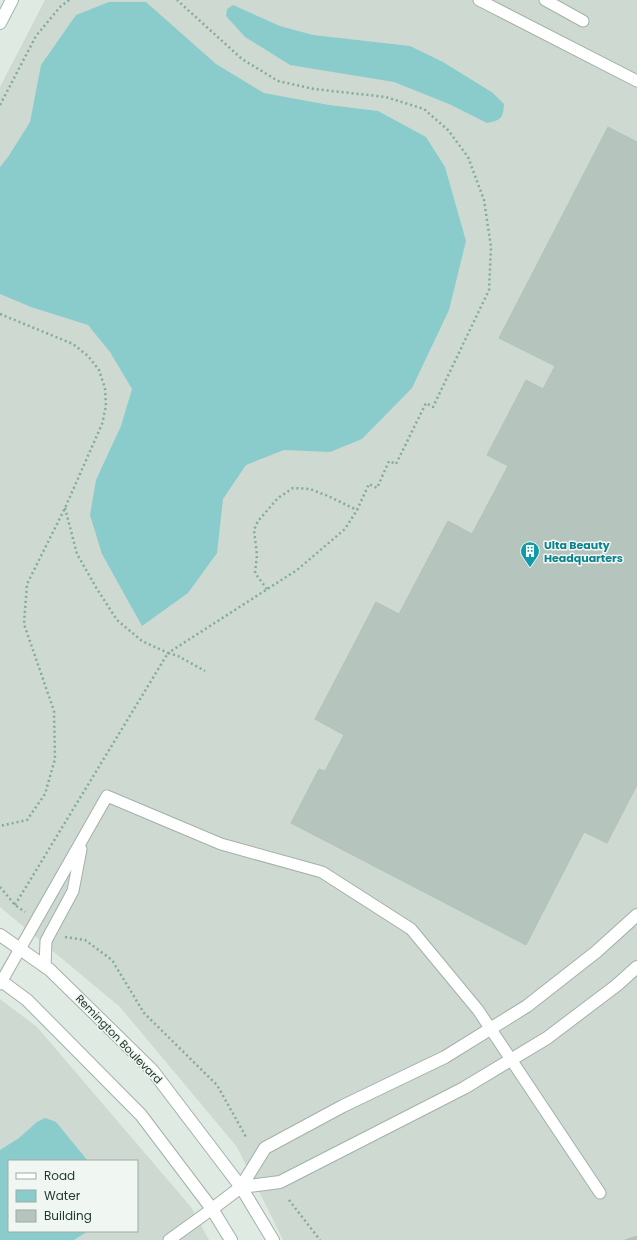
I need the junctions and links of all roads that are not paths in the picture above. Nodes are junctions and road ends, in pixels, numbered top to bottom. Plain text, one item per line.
1 (12, 0) edge
2 (479, 0) edge
3 (545, 0) edge
4 (583, 21) dead end
5 (0, 23) edge
6 (637, 81) edge
7 (82, 840) junction
8 (637, 915) edge
9 (0, 935) edge
10 (20, 949) junction
11 (45, 967) junction
12 (637, 967) edge
13 (1, 982) edge
14 (491, 1028) junction
15 (511, 1059) junction
16 (241, 1187) junction
17 (600, 1193) dead end
18 (212, 1209) junction
19 (169, 1240) edge
20 (231, 1240) edge
21 (273, 1240) edge

1 - 5 street
2 - 6 lane
3 - 4 lane
7 - 10 lane
7 - 11 lane
7 - 14 lane
8 - 14 street
9 - 10 street, Remington Boulevard
10 - 11 street, Remington Boulevard
10 - 13 lane
11 - 16 street, Remington Boulevard
12 - 15 street
13 - 18 street
14 - 15 lane
14 - 16 street
15 - 16 street
15 - 17 lane
16 - 18 street
16 - 21 street, Remington Boulevard
18 - 19 lane
18 - 20 street

